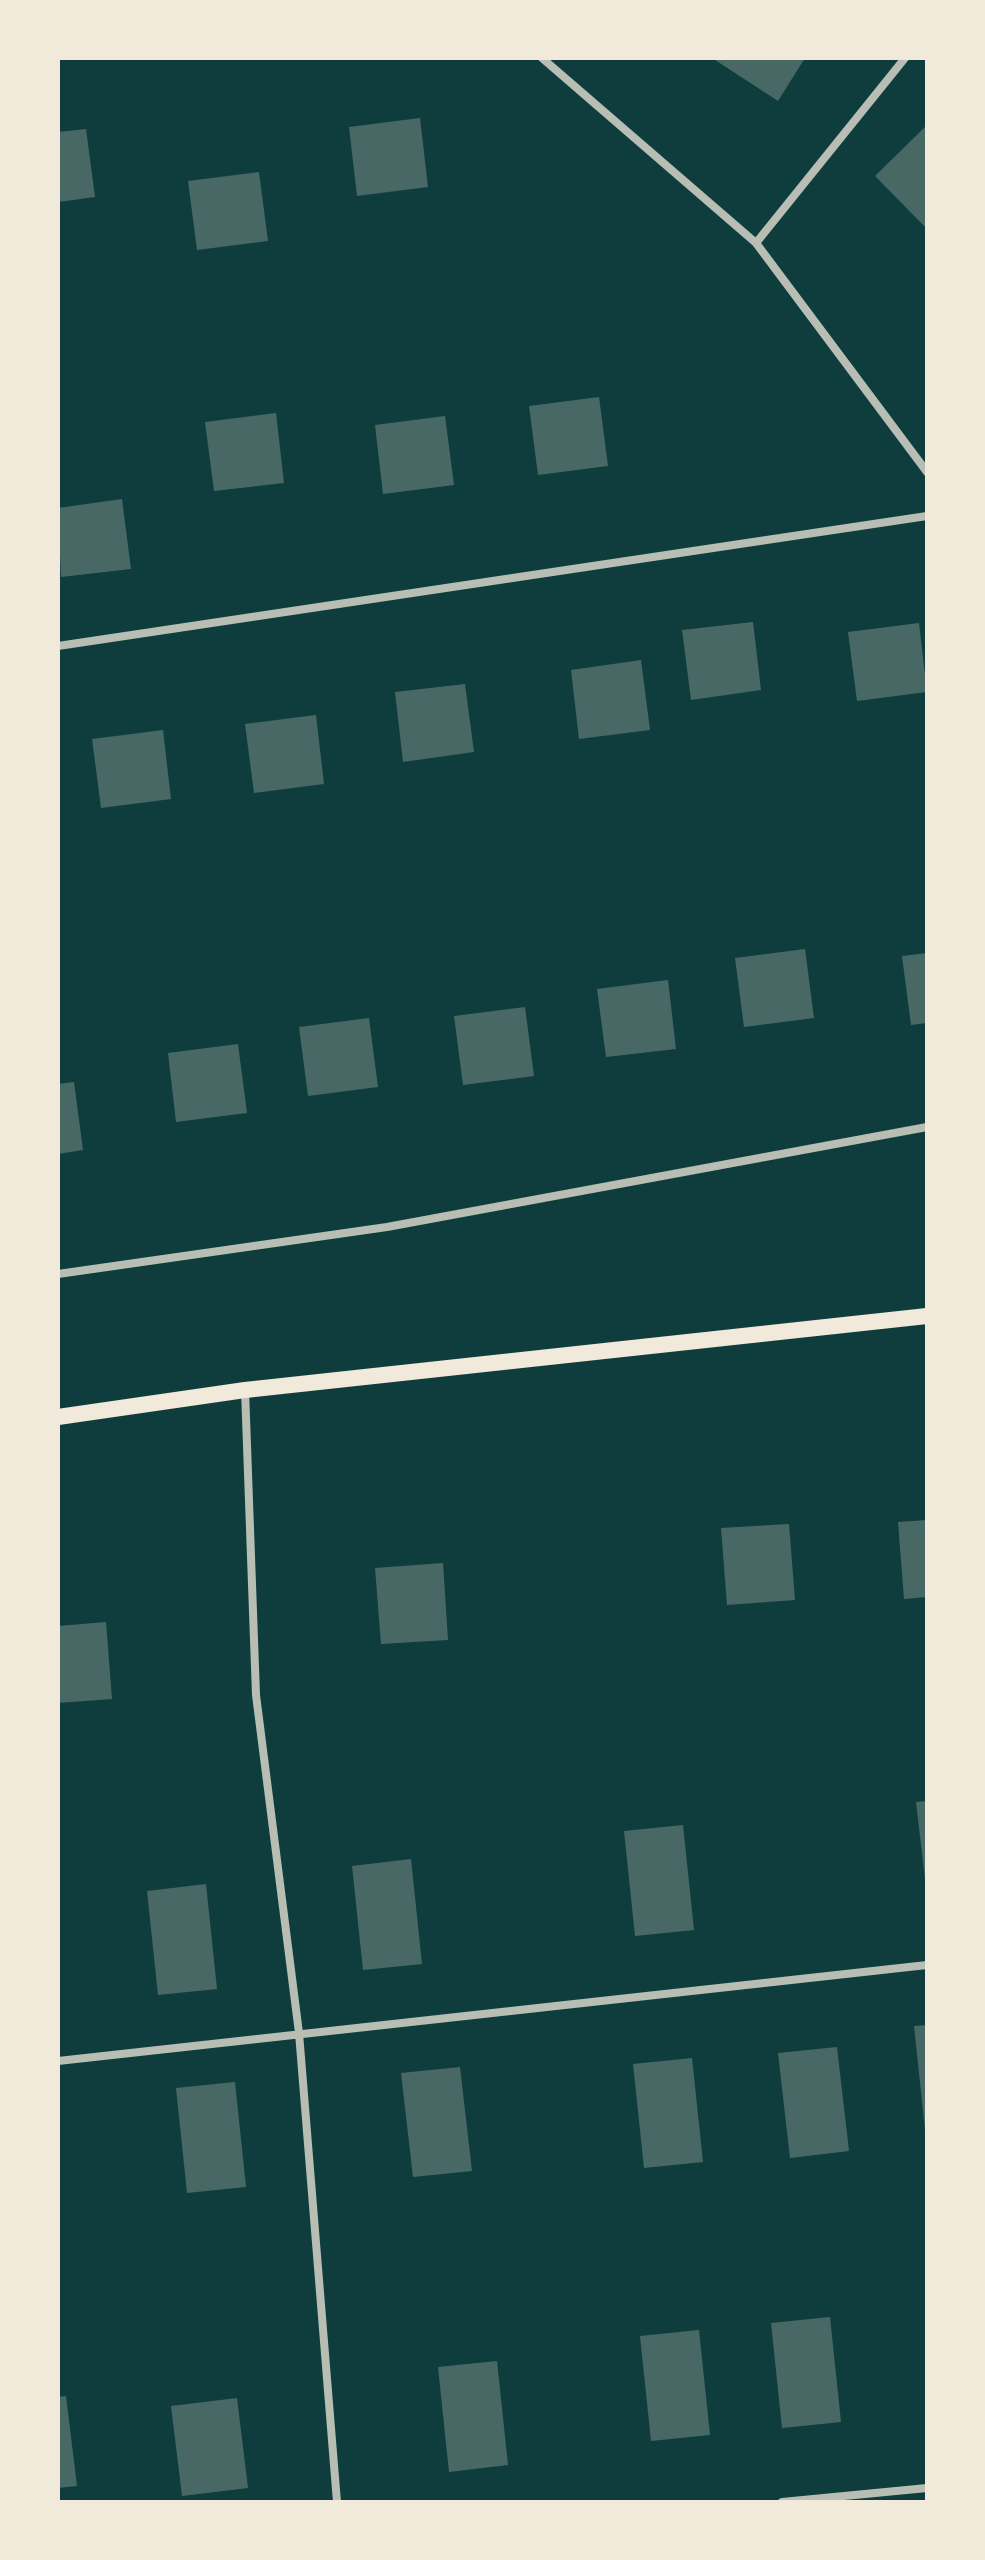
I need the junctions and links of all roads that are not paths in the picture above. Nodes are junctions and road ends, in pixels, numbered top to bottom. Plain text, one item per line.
1 (542, 58) edge
2 (905, 58) edge
3 (756, 243) junction
4 (927, 472) edge
5 (927, 516) edge
6 (58, 646) edge
7 (927, 1127) edge
8 (58, 1274) edge
9 (927, 1316) edge
10 (245, 1390) junction
11 (58, 1417) edge
12 (927, 1965) edge
13 (299, 2033) junction
14 (58, 2061) edge
15 (927, 2488) edge
16 (337, 2502) edge
17 (782, 2502) edge

1 - 3 street
2 - 3 street
3 - 4 street
5 - 6 street
7 - 8 street
9 - 10 main road
10 - 11 main road
10 - 13 street
12 - 13 street
13 - 14 street
13 - 16 street
15 - 17 street

